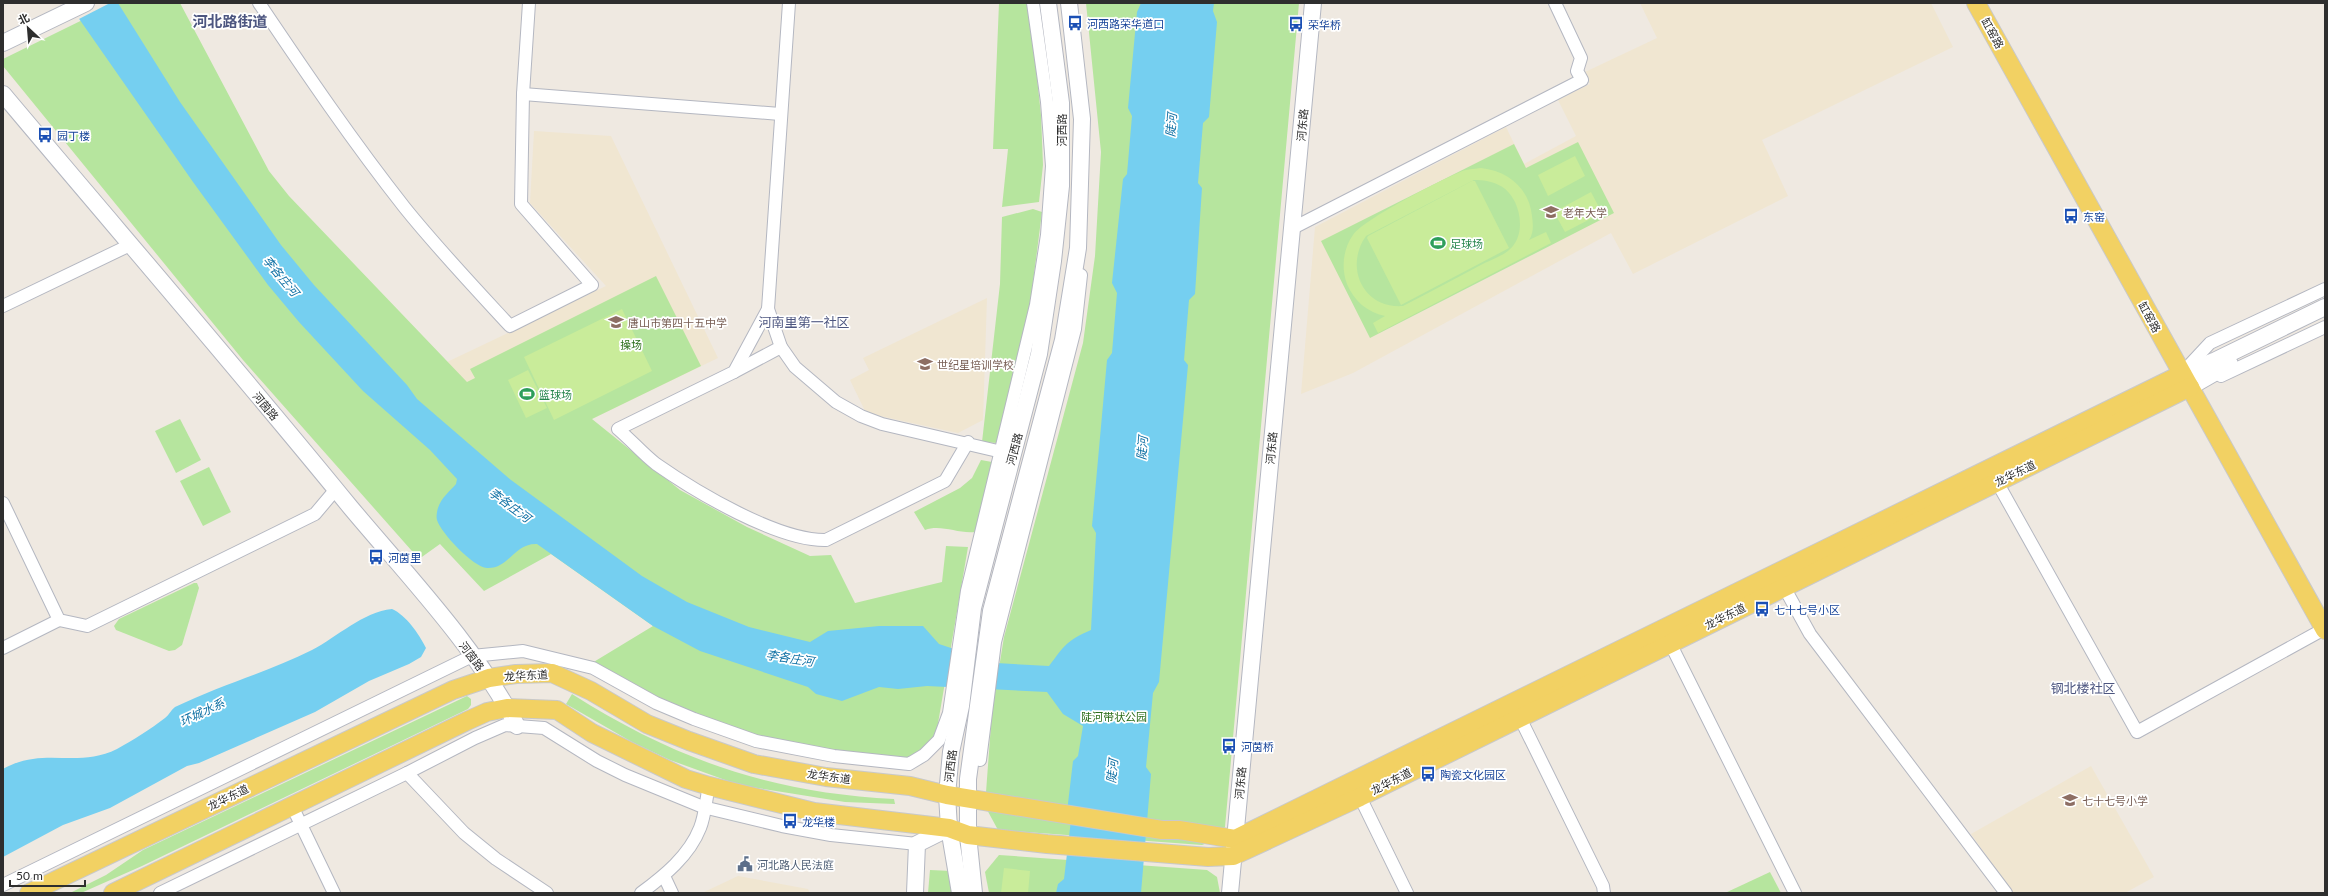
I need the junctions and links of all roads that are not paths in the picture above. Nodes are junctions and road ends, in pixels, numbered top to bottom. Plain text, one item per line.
1 (86, 3) edge
2 (259, 3) edge
3 (529, 3) edge
4 (789, 3) edge
5 (1033, 3) edge
6 (1048, 3) edge
7 (1069, 3) edge
8 (1077, 3) edge
9 (1313, 3) edge
10 (1555, 3) edge
11 (1976, 3) edge
12 (3, 43) edge
13 (3, 94) edge
14 (523, 94) junction
15 (780, 114) junction
16 (1293, 228) junction
17 (130, 245) junction
18 (2325, 289) edge
19 (3, 306) edge
20 (2325, 308) edge
21 (768, 309) junction
22 (2325, 319) edge
23 (2325, 327) edge
24 (781, 347) junction
25 (734, 372) junction
26 (2186, 380) junction
27 (968, 442) junction
28 (1002, 452) junction
29 (1997, 482) junction
30 (336, 489) junction
31 (3, 503) edge
32 (1784, 587) junction
33 (59, 620) junction
34 (2325, 629) edge
35 (964, 638) junction
36 (991, 642) junction
37 (1670, 643) junction
38 (3, 648) edge
39 (472, 656) junction
40 (489, 678) junction
41 (982, 705) junction
42 (507, 708) junction
43 (955, 709) junction
44 (1518, 718) junction
45 (517, 726) junction
46 (980, 760) dead end
47 (407, 773) junction
48 (709, 786) junction
49 (947, 795) junction
50 (1360, 797) junction
51 (968, 798) junction
52 (292, 806) junction
53 (704, 807) junction
54 (301, 824) junction
55 (949, 828) junction
56 (968, 835) junction
57 (917, 844) junction
58 (1234, 848) junction
59 (664, 876) junction
60 (3, 885) edge
61 (29, 893) edge
62 (113, 893) edge
63 (160, 893) edge
64 (334, 893) edge
65 (547, 893) edge
66 (641, 893) edge
67 (672, 893) edge
68 (915, 893) edge
69 (960, 893) edge
70 (974, 893) edge
71 (1230, 893) edge
72 (1407, 893) edge
73 (1604, 893) edge
74 (1795, 893) edge
75 (2006, 893) edge

1 - 12 main road
2 - 14 street
3 - 14 street
4 - 15 street
5 - 28 street
6 - 35 main road, 河西路
7 - 36 main road, 河西路
8 - 36 street
9 - 16 main road, 河东路
10 - 16 street
11 - 26 main road, 缸窑路
13 - 17 main road, 河茵路
14 - 15 street
15 - 21 street
16 - 58 main road, 河东路
17 - 19 street
17 - 30 main road, 河茵路
18 - 26 street
20 - 26 main road, 龙华东道
21 - 24 street
21 - 25 street
22 - 26 main road, 龙华东道
23 - 26 street
24 - 25 street
24 - 27 street
25 - 27 street
26 - 29 main road, 龙华东道
26 - 34 main road, 缸窑路
26 - 58 main road, 龙华东道
27 - 28 street
28 - 35 street
29 - 32 main road, 龙华东道
29 - 34 street
30 - 33 street
30 - 39 main road, 河茵路
31 - 33 street
32 - 37 main road, 龙华东道
32 - 75 street
33 - 38 street
35 - 43 main road, 河西路
36 - 41 main road, 河西路
37 - 44 main road, 龙华东道
37 - 74 street
39 - 40 main road, 河茵路
39 - 43 street
39 - 60 street
40 - 42 main road, 河茵路
40 - 49 main road, 龙华东道
40 - 61 main road, 龙华东道
41 - 46 street
41 - 51 main road, 河西路
42 - 45 main road, 河茵路
42 - 48 main road
42 - 52 main road
43 - 49 main road, 河西路
44 - 50 main road, 龙华东道
44 - 73 street
45 - 47 street
45 - 53 street
47 - 54 street
47 - 65 street
48 - 53 street
48 - 55 main road
49 - 51 main road, 龙华东道
49 - 55 main road, 河西路
50 - 58 main road, 龙华东道
50 - 72 street
51 - 56 main road, 河西路
51 - 58 main road, 龙华东道
52 - 54 street
52 - 62 main road
53 - 57 street
53 - 59 street
54 - 63 street
54 - 64 street
55 - 56 main road
55 - 57 main road
55 - 69 main road, 河西路
56 - 58 main road, 龙华东道
56 - 70 main road, 河西路
57 - 68 main road
58 - 71 main road, 河东路
59 - 66 street
59 - 67 street

